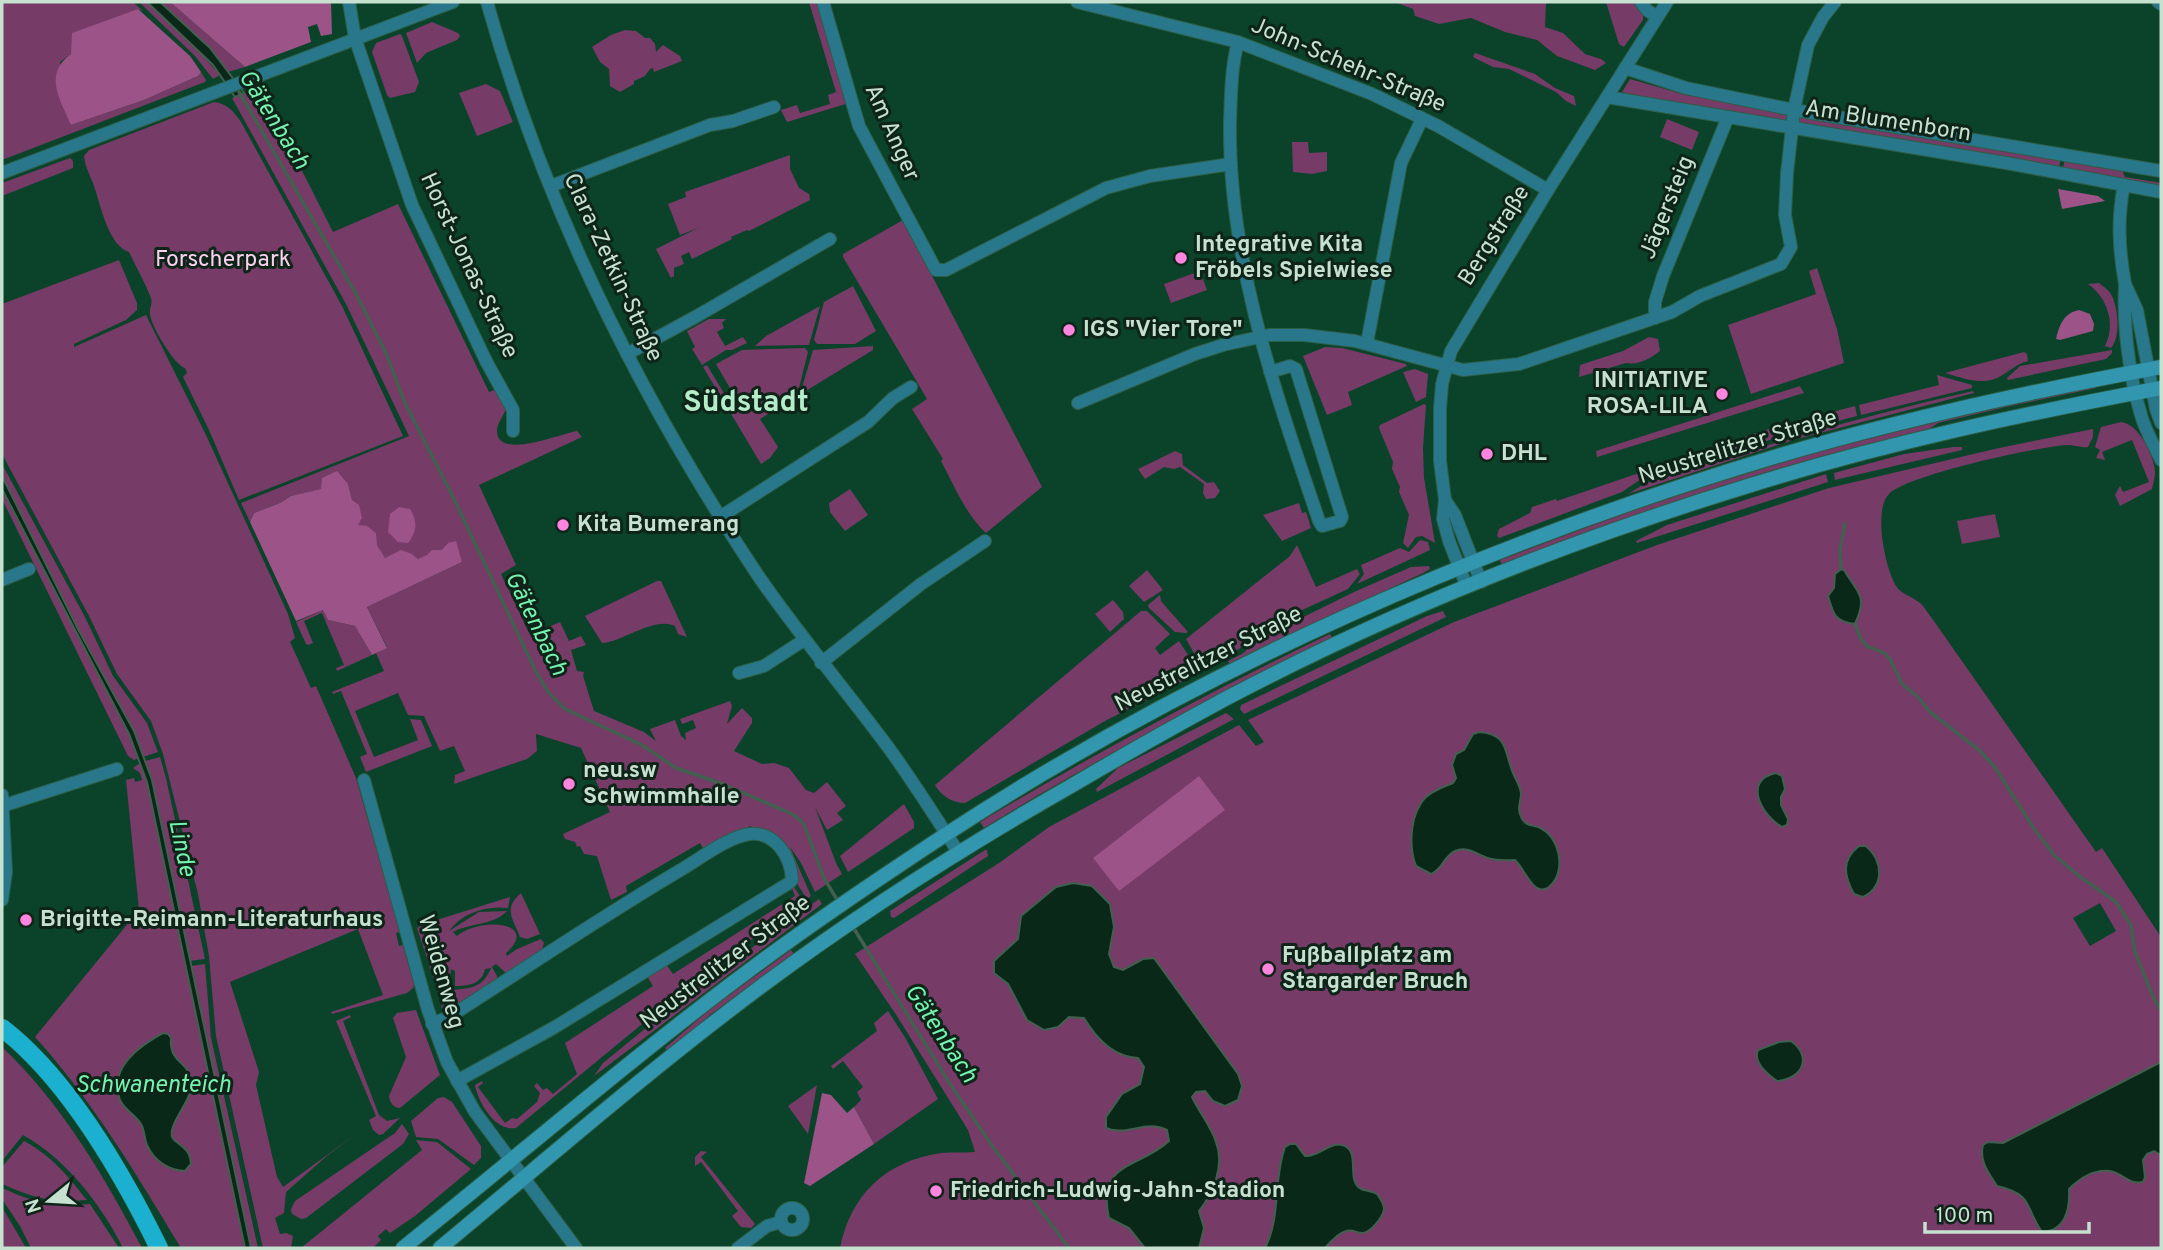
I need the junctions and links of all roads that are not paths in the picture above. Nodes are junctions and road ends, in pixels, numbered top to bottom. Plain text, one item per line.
1 (349, 2) edge
2 (453, 2) edge
3 (487, 2) edge
4 (1077, 2) edge
5 (1641, 2) edge
6 (1667, 2) edge
7 (1835, 2) edge
8 (824, 5) edge
9 (1657, 17) junction
10 (355, 37) junction
11 (1238, 42) junction
12 (1625, 68) junction
13 (1607, 97) junction
14 (774, 107) dead end
15 (1794, 110) junction
16 (1728, 117) junction
17 (1422, 119) junction
18 (1792, 127) junction
19 (1231, 164) junction
20 (2161, 171) edge
21 (2, 173) edge
22 (2124, 185) junction
23 (551, 186) junction
24 (1548, 190) junction
25 (2161, 192) edge
26 (830, 239) dead end
27 (2125, 284) junction
28 (1655, 318) junction
29 (1260, 336) junction
30 (1367, 343) junction
31 (627, 354) junction
32 (1446, 367) junction
33 (2155, 368) edge
34 (1270, 372) junction
35 (2133, 372) junction
36 (911, 387) dead end
37 (2157, 388) edge
38 (2136, 392) junction
39 (1078, 403) dead end
40 (2161, 423) edge
41 (513, 431) dead end
42 (1320, 448) junction
43 (1297, 456) junction
44 (2161, 460) edge
45 (720, 517) junction
46 (985, 541) dead end
47 (1465, 565) junction
48 (29, 569) dead end
49 (2, 580) edge
50 (1474, 584) junction
51 (804, 640) junction
52 (821, 663) junction
53 (739, 673) dead end
54 (117, 769) dead end
55 (364, 780) dead end
56 (2, 802) edge
57 (947, 834) junction
58 (959, 853) junction
59 (2, 900) edge
60 (432, 1024) junction
61 (2, 1028) edge
62 (457, 1081) junction
63 (511, 1161) junction
64 (524, 1178) junction
65 (781, 1222) dead end
66 (159, 1248) edge
67 (404, 1248) edge
68 (440, 1248) edge
69 (576, 1248) edge
70 (738, 1248) edge

1 - 10 street, Horst-Jonas-Straße
2 - 10 street
3 - 23 street, Clara-Zetkin-Straße
4 - 11 street, John-Schehr-Straße
5 - 9 street
6 - 9 street, Bergstraße
7 - 15 street
8 - 19 street, Am Anger
9 - 12 street, Bergstraße
10 - 21 street
10 - 41 street, Horst-Jonas-Straße
11 - 17 street, John-Schehr-Straße
11 - 19 street
12 - 13 street, Bergstraße
12 - 15 street, Am Blumenborn
13 - 16 street, Am Blumenborn
13 - 24 street, Bergstraße
14 - 23 street
15 - 18 street
15 - 20 street, Am Blumenborn
16 - 18 street, Am Blumenborn
16 - 28 street, Jägersteig
17 - 24 street, John-Schehr-Straße
17 - 30 street
18 - 22 street, Am Blumenborn
18 - 28 street
19 - 29 street
22 - 25 street, Am Blumenborn
22 - 27 street
23 - 31 street, Clara-Zetkin-Straße
24 - 32 street, Bergstraße
26 - 31 street
27 - 33 street
27 - 35 street
28 - 32 street
29 - 30 street
29 - 34 street
29 - 39 street
30 - 32 street
31 - 45 street, Clara-Zetkin-Straße
32 - 47 street, Bergstraße
33 - 35 main road, Neustrelitzer Straße
33 - 37 street
34 - 42 street
34 - 43 street
35 - 38 street
35 - 47 main road, Neustrelitzer Straße
36 - 45 street
37 - 38 main road, Neustrelitzer Straße
37 - 40 street
38 - 44 street
38 - 50 main road, Neustrelitzer Straße
42 - 43 street
42 - 43 street
45 - 51 street, Clara-Zetkin-Straße
46 - 52 street
47 - 50 street, Bergstraße
47 - 57 main road, Neustrelitzer Straße
48 - 49 street
50 - 58 main road, Neustrelitzer Straße
51 - 52 street, Clara-Zetkin-Straße
51 - 53 street
52 - 57 street, Clara-Zetkin-Straße
54 - 56 street
55 - 60 street, Weidenweg
56 - 59 street
57 - 58 street, Clara-Zetkin-Straße
57 - 63 main road, Neustrelitzer Straße
58 - 64 main road, Neustrelitzer Straße
60 - 62 street, Weidenweg
60 - 62 street, Neustrelitzer Straße
61 - 66 main road
62 - 63 street, Weidenweg
63 - 64 street, Weidenweg
63 - 67 main road, Neustrelitzer Straße
64 - 68 main road, Neustrelitzer Straße
64 - 69 street, Weidenweg
65 - 70 street

